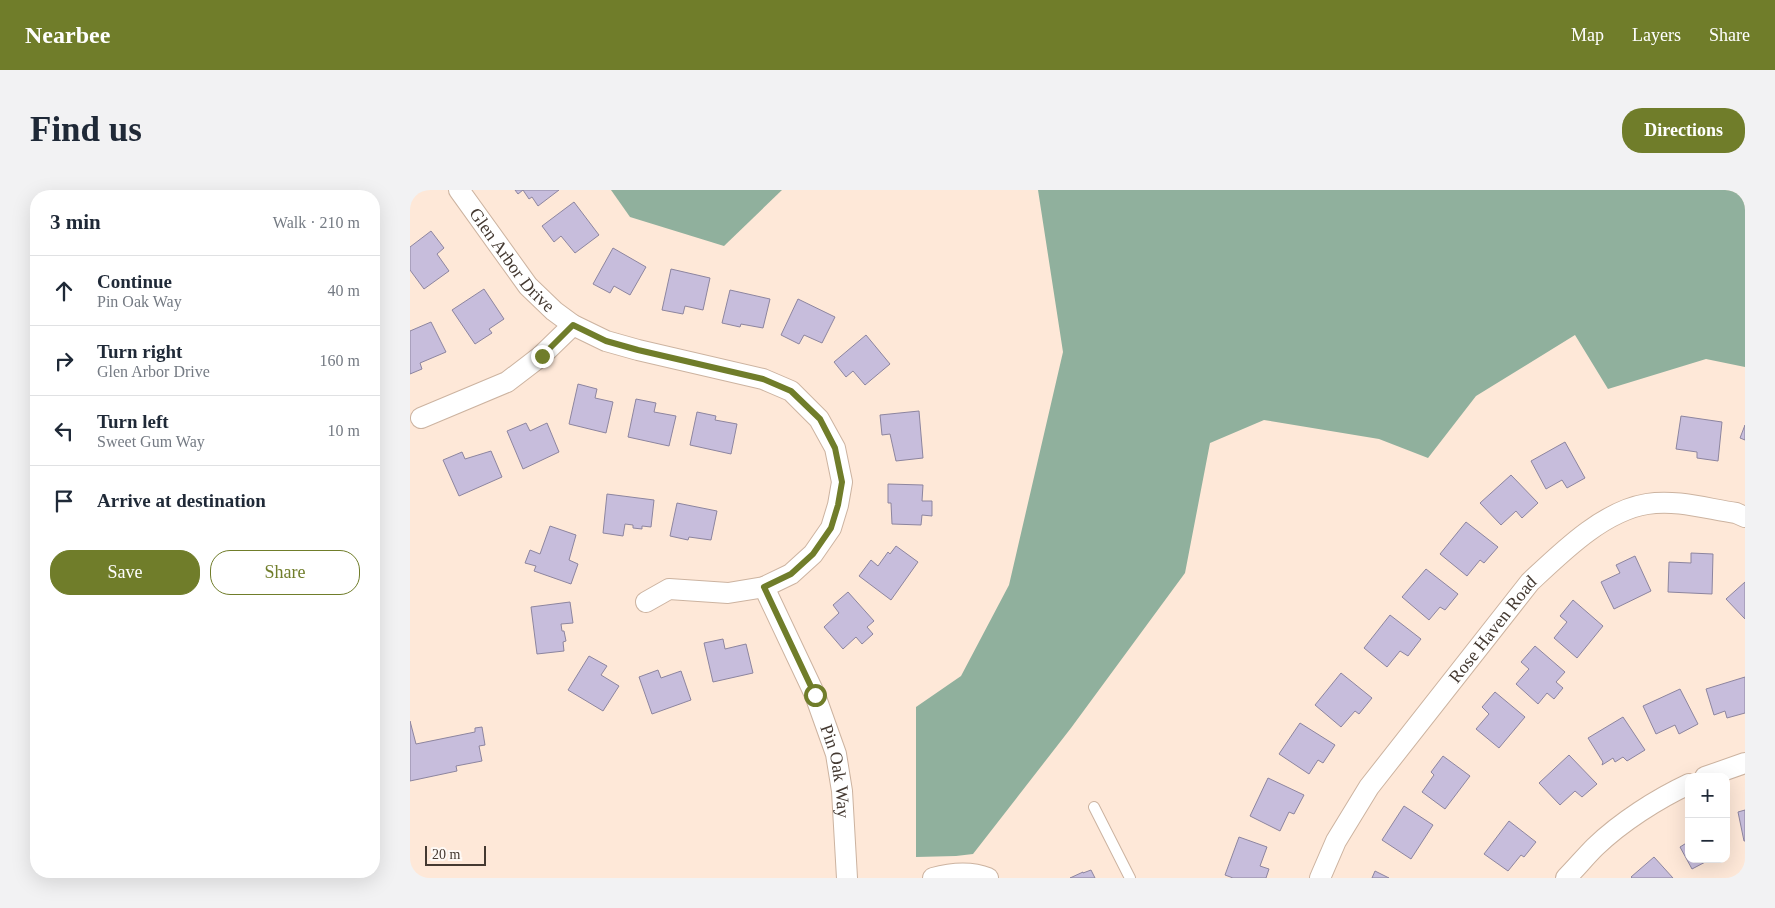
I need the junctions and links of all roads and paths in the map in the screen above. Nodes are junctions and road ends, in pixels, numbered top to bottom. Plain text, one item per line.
1 (459, 190) edge
2 (573, 325) junction
3 (421, 418) dead end
4 (1745, 517) edge
5 (764, 587) junction
6 (646, 602) dead end
7 (1745, 763) edge
8 (1716, 773) edge
9 (1685, 786) edge
10 (1094, 807) dead end
11 (847, 878) edge
12 (933, 878) edge
13 (988, 878) edge
14 (1130, 878) edge
15 (1320, 878) edge
16 (1566, 878) edge

1 - 2 street, Glen Arbor Drive
2 - 3 street
2 - 5 street, Glen Arbor Drive
4 - 15 street, Rose Haven Road
5 - 6 street, Glen Arbor Drive
5 - 11 street, Pin Oak Way
7 - 8 street
9 - 16 street
10 - 14 lane
12 - 13 street

